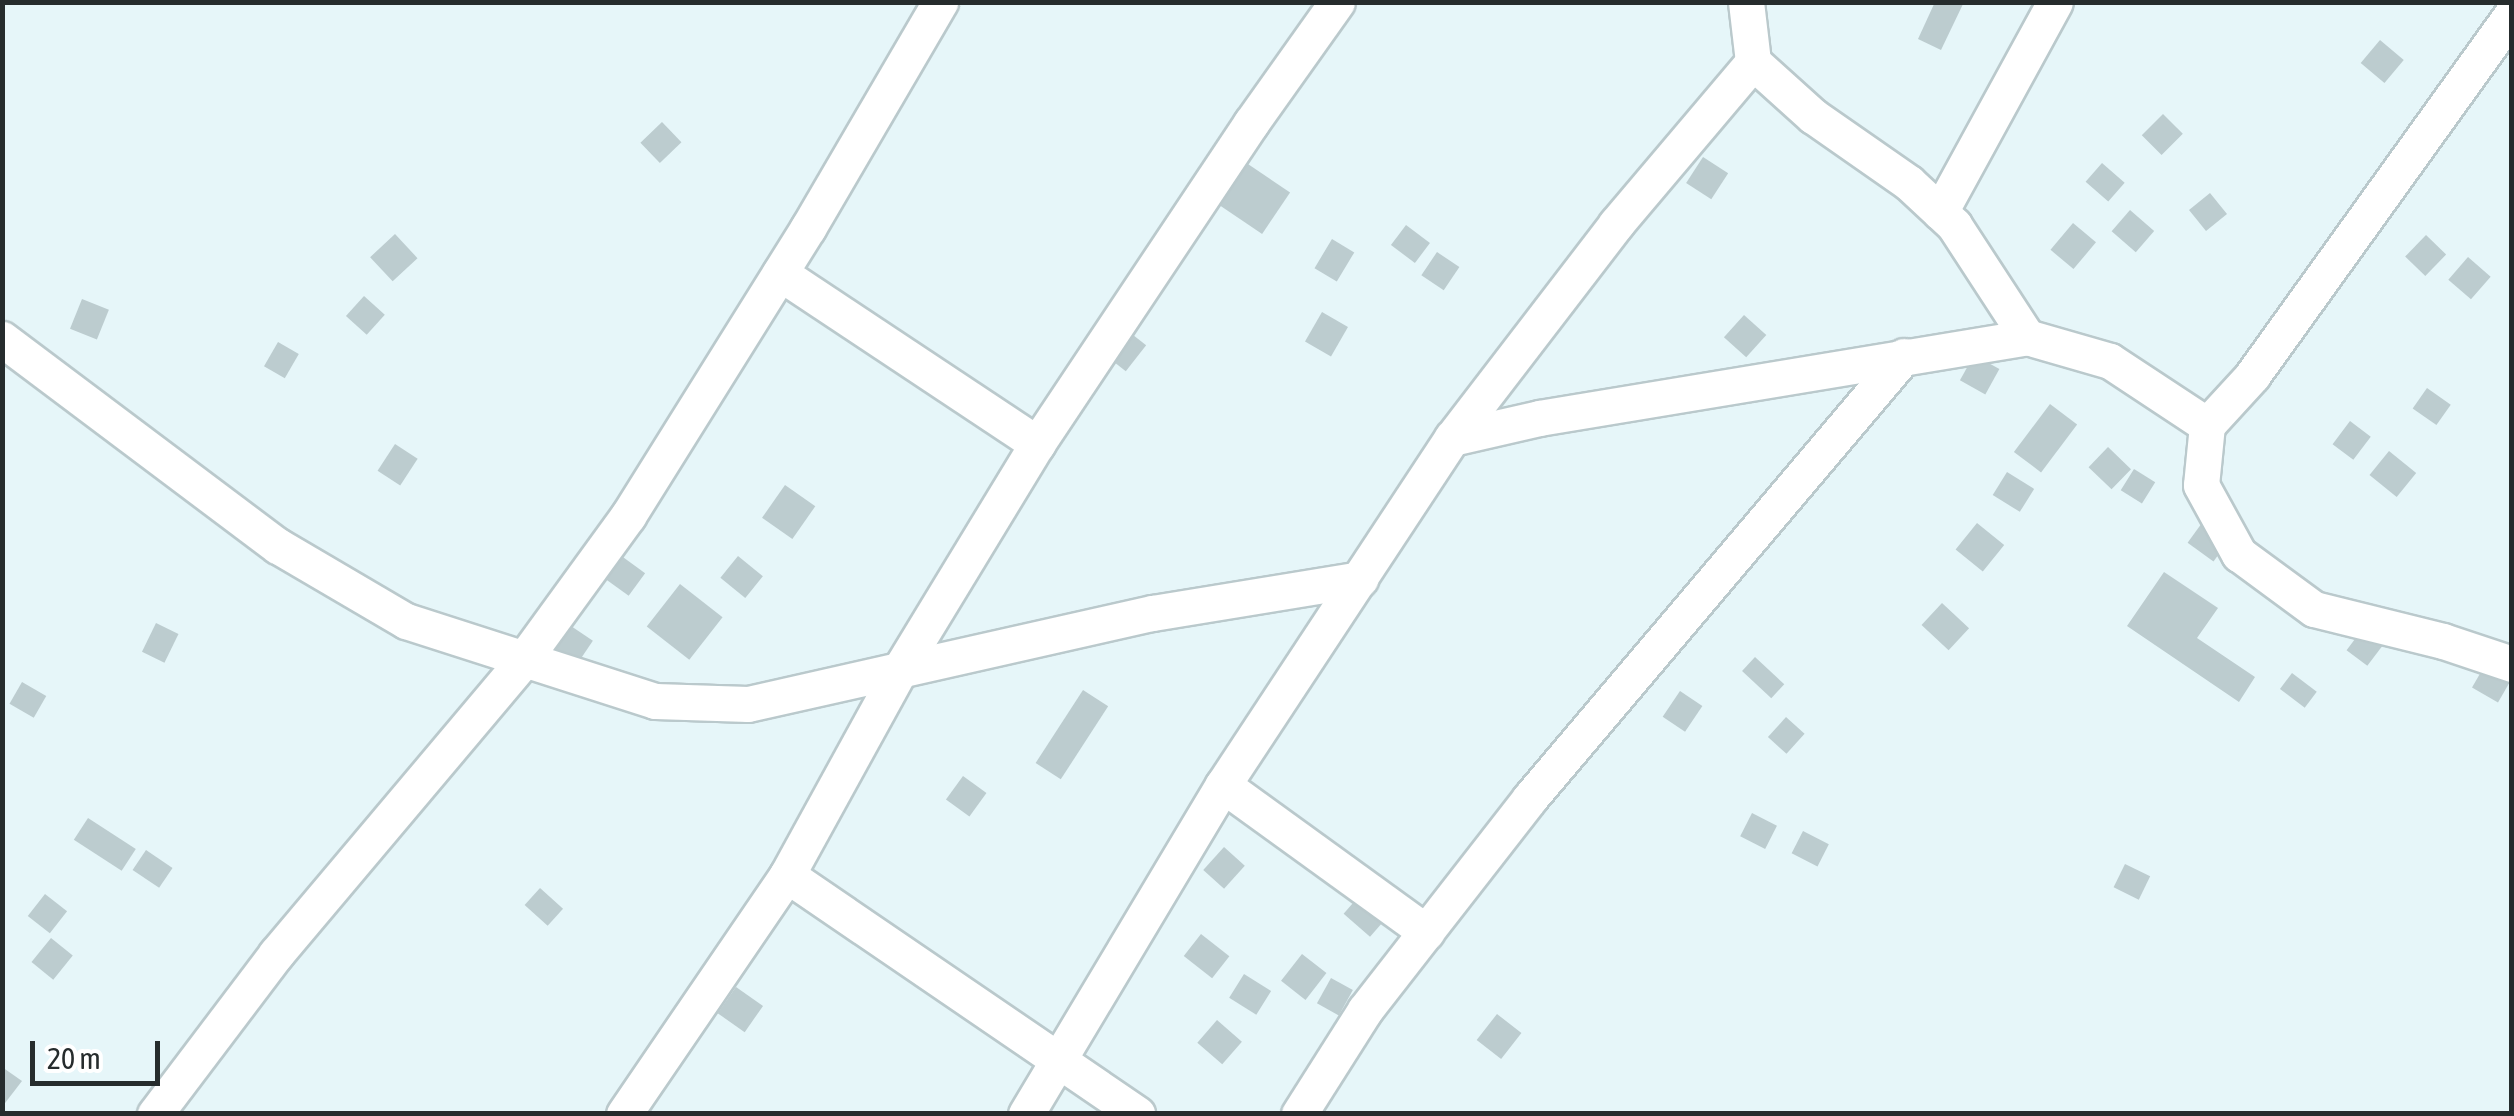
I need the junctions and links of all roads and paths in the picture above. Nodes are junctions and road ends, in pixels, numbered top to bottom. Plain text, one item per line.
1 (940, 2) edge
2 (1337, 2) edge
3 (1746, 2) edge
4 (2054, 2) edge
5 (2512, 14) edge
6 (1753, 62) junction
7 (1940, 212) junction
8 (780, 273) junction
9 (2027, 337) junction
10 (2, 339) edge
11 (1904, 356) junction
12 (2206, 425) junction
13 (1452, 438) junction
14 (1037, 444) junction
15 (1360, 579) junction
16 (524, 659) junction
17 (2512, 664) edge
18 (899, 671) junction
19 (1223, 785) junction
20 (787, 875) junction
21 (1426, 932) junction
22 (1058, 1058) junction
23 (155, 1114) edge
24 (624, 1114) edge
25 (1026, 1114) edge
26 (1137, 1114) edge
27 (1299, 1114) edge

1 - 8 street
2 - 14 street
3 - 6 street
4 - 7 street
5 - 12 street
6 - 7 street
6 - 13 street
7 - 9 street
8 - 14 street
8 - 16 street
9 - 11 street
9 - 12 street
10 - 16 street
11 - 13 street
11 - 21 street
12 - 17 street
13 - 15 street
14 - 18 street
15 - 18 street
15 - 19 street
16 - 18 street
16 - 23 street
18 - 20 street
19 - 21 street
19 - 22 street
20 - 22 street
20 - 24 street
21 - 27 street
22 - 25 street
22 - 26 street

